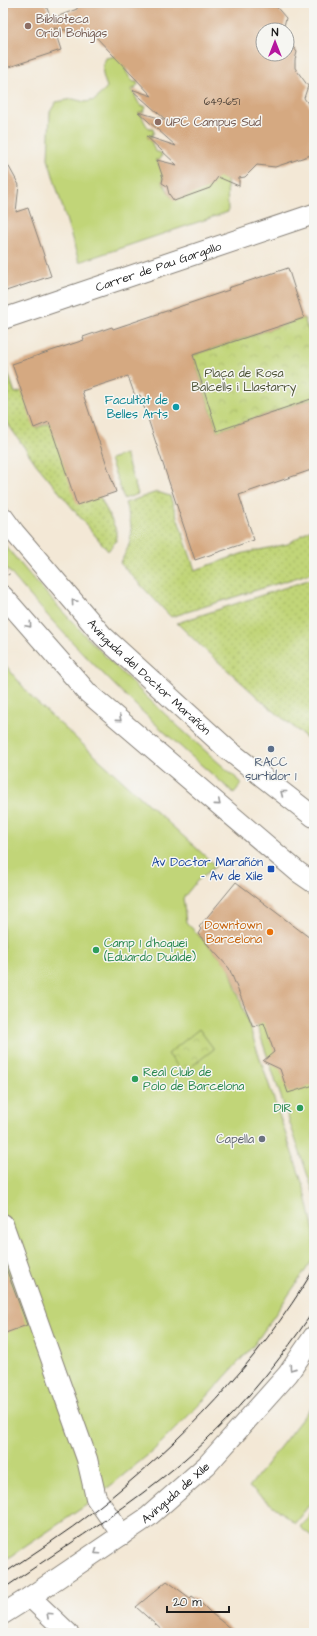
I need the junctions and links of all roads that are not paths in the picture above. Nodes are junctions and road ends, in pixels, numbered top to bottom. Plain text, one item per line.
1 (314, 214) edge
2 (3, 319) edge
3 (3, 517) edge
4 (3, 596) edge
5 (314, 816) edge
6 (314, 883) edge
7 (3, 1224) edge
8 (314, 1336) edge
9 (122, 1535) junction
10 (30, 1597) junction
11 (3, 1614) edge
12 (68, 1633) edge

1 - 2 street, Carrer de Pau Gargallo
5 -> 3 street, Avinguda del Doctor Marañón
4 -> 6 street
7 - 9 street
8 -> 9 street, Avinguda de Xile
9 -> 10 street, Avinguda de Xile
10 - 11 street, Avinguda de Xile
12 -> 10 street

